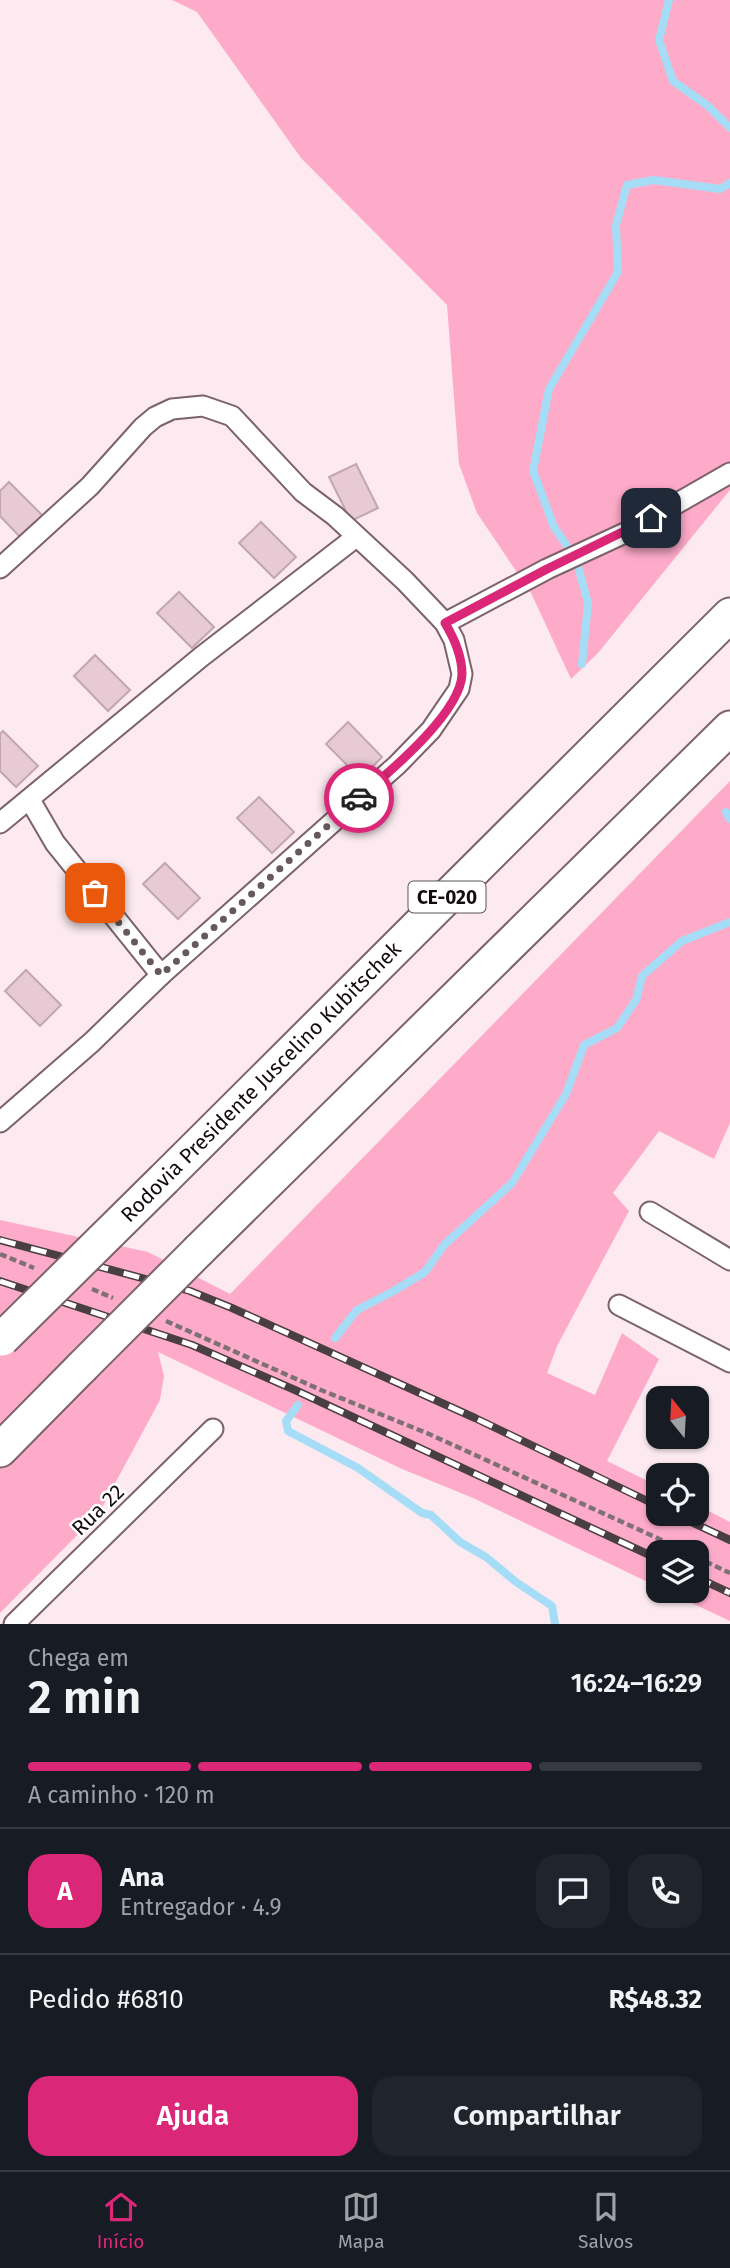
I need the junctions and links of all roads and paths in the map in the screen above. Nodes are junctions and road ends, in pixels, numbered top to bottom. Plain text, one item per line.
1 (730, 473) edge
2 (356, 537) junction
3 (0, 568) edge
4 (730, 615) edge
5 (445, 623) junction
6 (730, 728) edge
7 (30, 800) junction
8 (0, 823) edge
9 (161, 975) junction
10 (0, 1122) edge
11 (650, 1212) dead end
12 (0, 1254) edge
13 (730, 1260) edge
14 (44, 1272) dead end
15 (83, 1286) dead end
16 (121, 1302) dead end
17 (619, 1305) dead end
18 (159, 1318) dead end
19 (1, 1340) edge
20 (730, 1362) edge
21 (213, 1429) dead end
22 (0, 1450) edge
23 (662, 1540) edge
24 (709, 1562) edge
25 (730, 1573) edge
26 (14, 1624) edge

1 - 5 street
2 - 3 street
2 - 5 street
2 - 7 street
4 - 19 highway, Rodovia Presidente Juscelino Kubitschek / CE-020, bridge
5 - 9 street
6 - 22 highway, bridge
7 - 8 street
7 - 9 street
9 - 10 street
11 - 13 street
12 - 14 path
15 - 16 path
17 - 20 street
18 - 23 path
21 - 26 street, Rua 22
24 - 25 path

